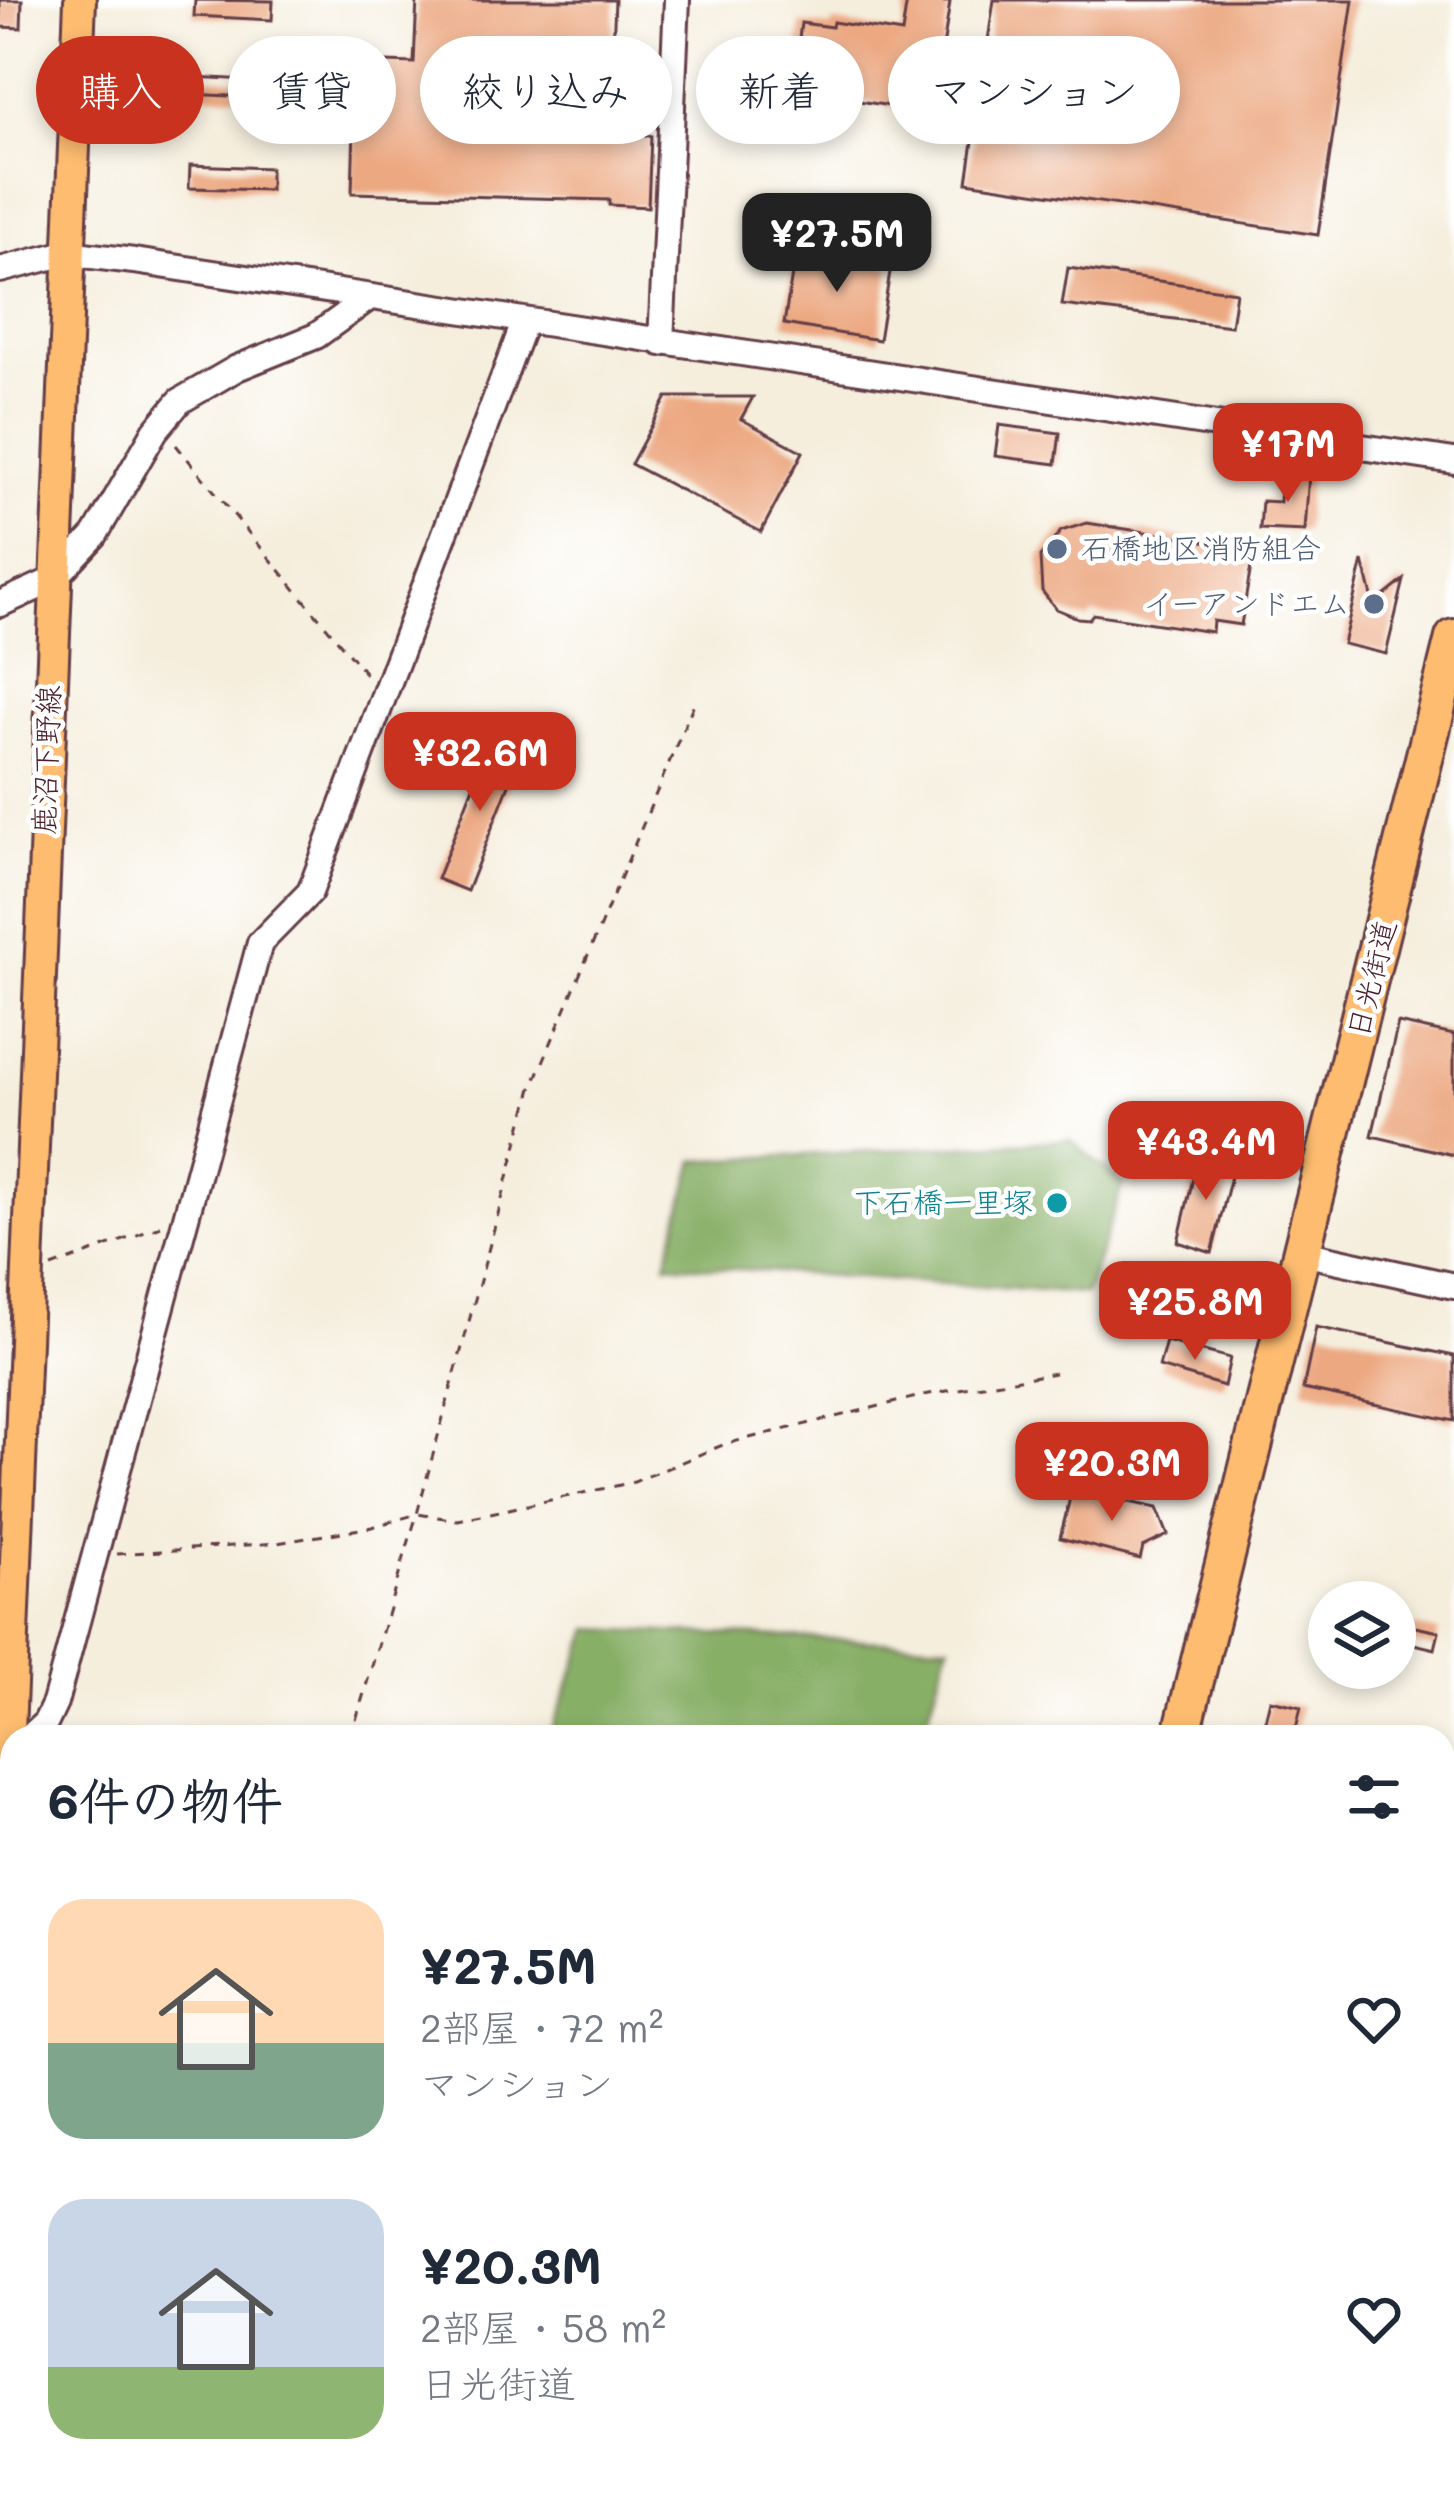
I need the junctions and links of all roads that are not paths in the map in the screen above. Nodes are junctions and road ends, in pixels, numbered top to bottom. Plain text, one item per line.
1 (80, 0) edge
2 (677, 0) edge
3 (67, 253) junction
4 (0, 270) edge
5 (370, 297) junction
6 (524, 322) junction
7 (661, 343) junction
8 (1454, 461) edge
9 (53, 580) junction
10 (0, 604) edge
11 (1454, 638) edge
12 (1303, 1253) junction
13 (1454, 1286) edge
14 (17, 1725) edge
15 (41, 1725) edge
16 (1184, 1725) edge

1 - 3 main road, 鹿沼下野線
2 - 7 street
3 - 4 street
3 - 5 street
3 - 9 main road, 鹿沼下野線
5 - 6 street
5 - 9 street
6 - 7 street
6 - 15 street
7 - 8 street
9 - 10 street
9 - 14 main road, 鹿沼下野線
11 - 12 highway, 日光街道
12 - 13 street
12 - 16 highway, 日光街道

